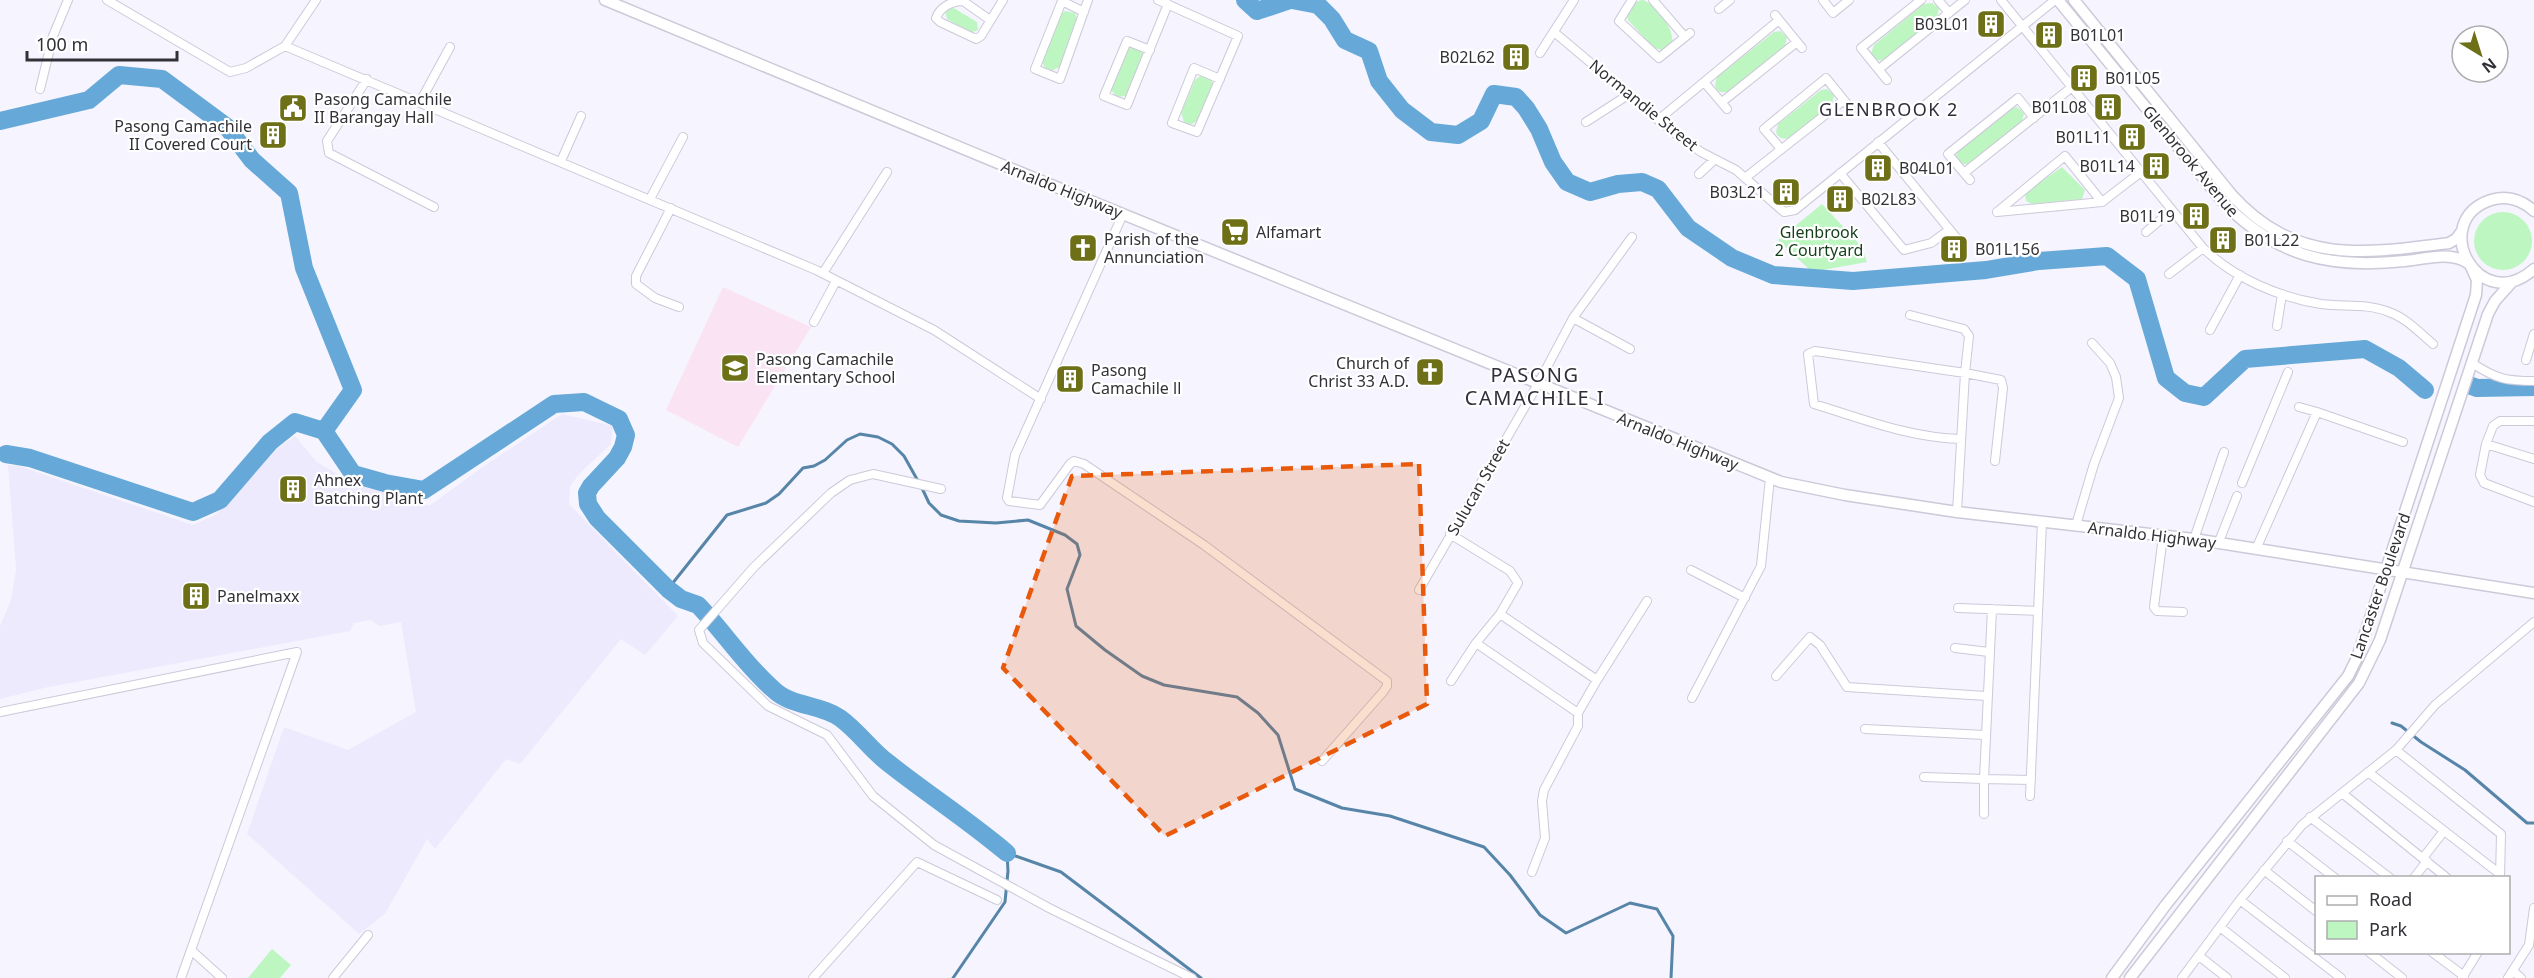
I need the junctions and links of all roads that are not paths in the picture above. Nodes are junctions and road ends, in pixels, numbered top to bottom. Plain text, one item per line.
1 (68, 0) edge
2 (107, 0) edge
3 (316, 0) edge
4 (605, 0) edge
5 (1004, 0) edge
6 (1088, 0) edge
7 (1158, 0) edge
8 (1574, 0) edge
9 (1632, 0) edge
10 (1653, 0) edge
11 (1822, 0) edge
12 (1849, 0) edge
13 (1921, 0) edge
14 (1938, 0) edge
15 (1965, 0) edge
16 (2001, 0) edge
17 (2056, 0) edge
18 (2074, 0) edge
19 (1168, 4) junction
20 (1084, 12) junction
21 (1949, 13) junction
22 (990, 20) junction
23 (2022, 26) junction
24 (1554, 32) junction
25 (285, 46) junction
26 (450, 47) dead end
27 (1149, 50) junction
28 (1540, 53) dead end
29 (1878, 69) junction
30 (1220, 79) junction
31 (367, 80) junction
32 (1887, 80) dead end
33 (1704, 82) junction
34 (2072, 87) junction
35 (40, 89) dead end
36 (1628, 95) junction
37 (1844, 100) junction
38 (420, 102) junction
39 (1851, 109) dead end
40 (581, 116) dead end
41 (2034, 118) junction
42 (1658, 120) junction
43 (1586, 122) dead end
44 (683, 137) dead end
45 (1878, 142) junction
46 (1781, 149) junction
47 (1714, 160) junction
48 (561, 161) junction
49 (887, 172) dead end
50 (2141, 172) junction
51 (1840, 173) junction
52 (1699, 174) dead end
53 (1745, 178) junction
54 (650, 199) junction
55 (2102, 202) junction
56 (434, 207) dead end
57 (671, 208) junction
58 (2172, 210) junction
59 (2534, 211) edge
60 (1123, 214) junction
61 (1949, 230) junction
62 (2462, 231) junction
63 (2145, 232) dead end
64 (1632, 237) dead end
65 (1959, 242) dead end
66 (2202, 248) junction
67 (2469, 265) junction
68 (2534, 269) edge
69 (823, 273) junction
70 (2169, 274) dead end
71 (2240, 275) junction
72 (836, 281) junction
73 (2512, 282) junction
74 (2282, 294) junction
75 (679, 307) dead end
76 (1910, 315) dead end
77 (1573, 318) junction
78 (814, 322) dead end
79 (2277, 326) dead end
80 (2210, 330) dead end
81 (2534, 334) edge
82 (2092, 343) dead end
83 (2433, 344) dead end
84 (1630, 349) dead end
85 (2526, 360) dead end
86 (2472, 363) junction
87 (2288, 372) dead end
88 (1965, 373) junction
89 (2534, 381) edge
90 (1538, 384) junction
91 (1041, 399) junction
92 (2299, 407) dead end
93 (2318, 412) junction
94 (2534, 421) edge
95 (1961, 439) junction
96 (2403, 442) dead end
97 (2486, 444) junction
98 (2224, 452) dead end
99 (2534, 459) edge
100 (1995, 461) dead end
101 (1770, 478) junction
102 (2242, 483) dead end
103 (941, 489) dead end
104 (2237, 496) dead end
105 (2534, 502) edge
106 (1957, 512) junction
107 (2042, 522) junction
108 (2076, 525) junction
109 (1450, 534) junction
110 (2163, 536) junction
111 (2194, 539) junction
112 (2218, 544) junction
113 (2256, 549) junction
114 (2386, 569) junction
115 (1691, 570) dead end
116 (2404, 572) junction
117 (1419, 591) dead end
118 (2534, 593) edge
119 (1745, 598) junction
120 (1647, 601) dead end
121 (1958, 608) dead end
122 (1992, 609) junction
123 (2038, 610) junction
124 (2183, 612) dead end
125 (1500, 614) junction
126 (2534, 622) edge
127 (1476, 643) junction
128 (1955, 648) dead end
129 (1989, 652) junction
130 (1776, 676) dead end
131 (1597, 680) junction
132 (1451, 681) dead end
133 (1986, 696) junction
134 (1692, 698) dead end
135 (0, 712) edge
136 (1578, 713) junction
137 (1864, 729) dead end
138 (1985, 735) junction
139 (2396, 750) junction
140 (1322, 761) dead end
141 (2368, 772) junction
142 (1924, 777) dead end
143 (1984, 779) junction
144 (2031, 780) junction
145 (2342, 793) junction
146 (2030, 796) dead end
147 (1984, 814) dead end
148 (2310, 817) junction
149 (2444, 831) junction
150 (2287, 841) junction
151 (2425, 860) junction
152 (2264, 870) junction
153 (1532, 872) dead end
154 (2332, 876) edge
155 (2387, 876) edge
156 (2415, 876) edge
157 (2445, 876) edge
158 (2500, 876) edge
159 (997, 900) dead end
160 (2240, 900) junction
161 (2534, 908) edge
162 (2315, 910) edge
163 (2220, 927) junction
164 (368, 935) dead end
165 (2532, 947) edge
166 (191, 950) junction
167 (2372, 954) edge
168 (2435, 954) edge
169 (2477, 954) edge
170 (2199, 956) junction
171 (2510, 974) edge
172 (2463, 977) edge
173 (181, 978) edge
174 (222, 978) edge
175 (333, 978) edge
176 (813, 978) edge
177 (1192, 978) edge
178 (2112, 978) edge
179 (2130, 978) edge
180 (2182, 978) edge
181 (2228, 978) edge
182 (2285, 978) edge
183 (2341, 978) edge
184 (2402, 978) edge
185 (2521, 978) edge

1 - 35 street
2 - 25 street
3 - 25 street
4 - 60 main road, Arnaldo Highway
5 - 22 street
6 - 20 street
7 - 19 street
8 - 24 street
9 - 10 street
11 - 12 street
13 - 29 street
14 - 21 street
15 - 21 street
16 - 23 street
17 - 23 street
17 - 67 main road, Glenbrook Avenue
18 - 62 main road, Glenbrook Avenue
19 - 27 street
19 - 30 street
20 - 20 street
21 - 29 street
22 - 22 street
23 - 34 street
23 - 45 street
24 - 28 street
24 - 36 street, Normandie Street
25 - 31 street
26 - 38 street
27 - 27 street
29 - 32 street
30 - 30 street
31 - 38 street
31 - 56 street
33 - 33 street
33 - 42 street
34 - 41 street
34 - 50 street
36 - 42 street, Normandie Street
36 - 43 street
37 - 39 street
37 - 46 street
37 - 46 street
38 - 48 street
40 - 48 street
41 - 41 street
42 - 47 street, Normandie Street
44 - 54 street
45 - 51 street
45 - 61 street
46 - 53 street
47 - 52 street
47 - 53 street, Normandie Street
48 - 54 street
49 - 69 street
50 - 55 street
50 - 58 street
51 - 53 street, Normandie Street
51 - 61 street
54 - 57 street
55 - 55 street
57 - 69 street
57 - 75 street
58 - 63 street
58 - 66 street
59 - 62 main road
60 - 90 main road, Arnaldo Highway
60 - 91 street
61 - 65 street
62 - 67 main road, Lancaster Boulevard
64 - 77 street, Sulucan Street
66 - 70 street
66 - 71 street
67 - 73 main road, Glenbrook Avenue
67 - 114 main road, Lancaster Boulevard
68 - 73 main road
69 - 72 street
71 - 74 street
71 - 80 street
72 - 78 street
72 - 91 street
73 - 86 main road, Lancaster Boulevard
74 - 79 street
74 - 83 street
76 - 88 street
77 - 84 street
77 - 90 street, Sulucan Street
81 - 85 street
82 - 108 street
86 - 89 street
86 - 116 main road, Lancaster Boulevard
87 - 102 street
88 - 95 street
88 - 95 street
88 - 100 street
90 - 101 main road, Arnaldo Highway
90 - 109 street, Sulucan Street
91 - 140 street
92 - 93 street
93 - 96 street
93 - 113 street
94 - 97 street
95 - 106 street
97 - 99 street
97 - 105 street
98 - 111 street
101 - 106 main road, Arnaldo Highway
101 - 119 street
103 - 177 street
104 - 112 street
106 - 107 main road, Arnaldo Highway
107 - 108 main road, Arnaldo Highway
107 - 123 street
108 - 110 main road, Arnaldo Highway
109 - 117 street, Sulucan Street
109 - 125 street
110 - 111 main road, Arnaldo Highway
110 - 124 street
111 - 112 main road, Arnaldo Highway
112 - 113 main road, Arnaldo Highway
113 - 114 main road, Arnaldo Highway
114 - 116 main road, Arnaldo Highway
114 - 178 main road, Lancaster Boulevard
115 - 119 street
116 - 118 main road, Arnaldo Highway
116 - 179 main road, Lancaster Boulevard
119 - 134 street
120 - 131 street
121 - 122 street
122 - 123 street
122 - 129 street
123 - 144 street
125 - 127 street
125 - 131 street
126 - 139 street
127 - 132 street
127 - 136 street
128 - 129 street
129 - 133 street
130 - 133 street
131 - 136 street
133 - 138 street
135 - 166 street
136 - 153 street
137 - 138 street
138 - 143 street
139 - 141 street
139 - 158 street
141 - 145 street
141 - 149 street
142 - 143 street
143 - 144 street
143 - 147 street
144 - 146 street
145 - 148 street
145 - 151 street
148 - 150 street
148 - 155 street
149 - 151 street
149 - 158 street
150 - 152 street
150 - 154 street
151 - 156 street
151 - 157 street
152 - 160 street
152 - 162 street
159 - 176 street
160 - 163 street
160 - 183 street
161 - 165 street
163 - 170 street
163 - 182 street
164 - 175 street
165 - 171 street
166 - 173 street
166 - 174 street
167 - 184 street
168 - 172 street
169 - 172 street
170 - 180 street
170 - 181 street
171 - 185 street

